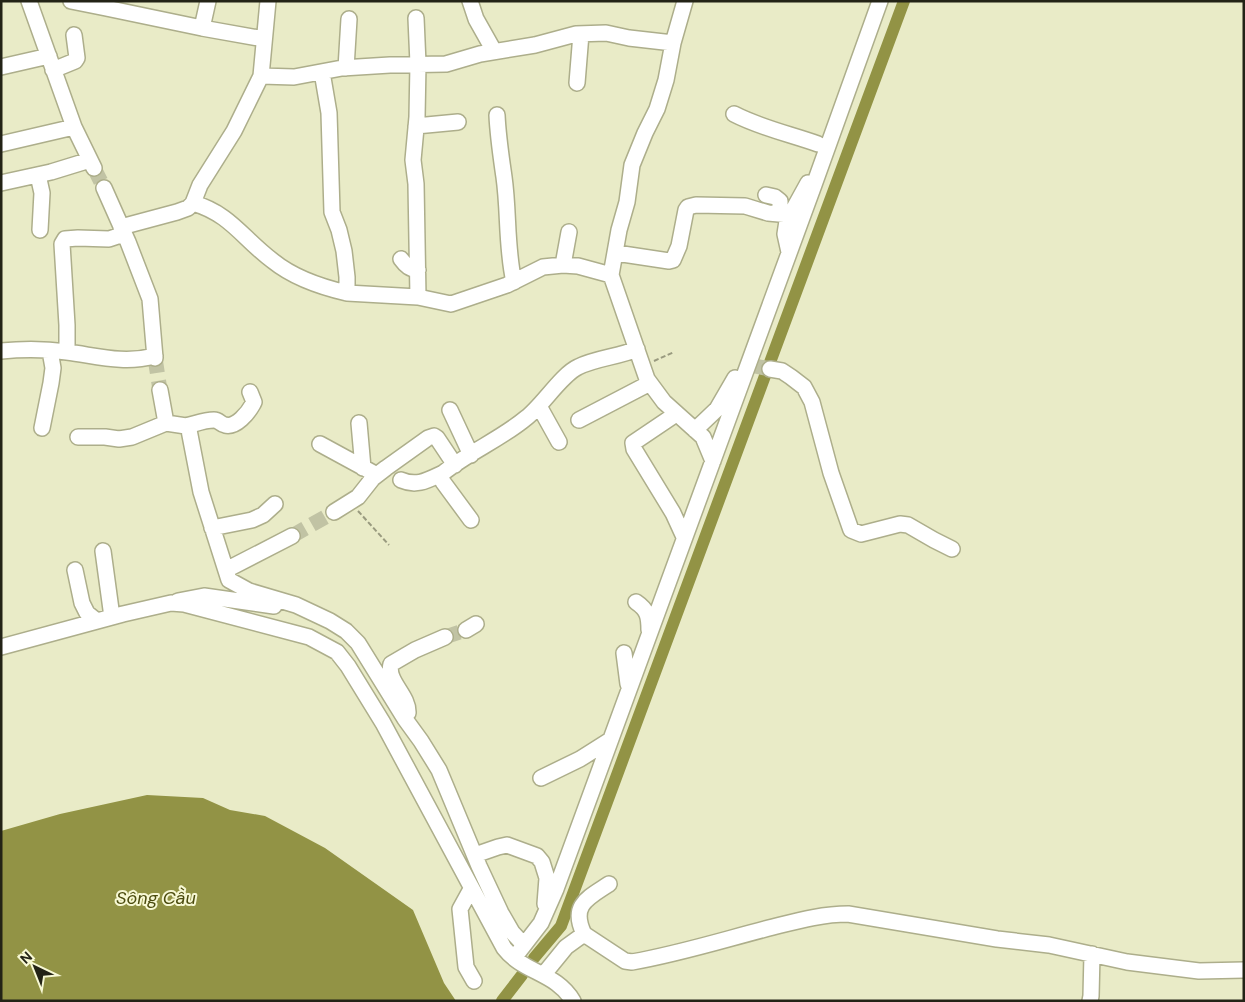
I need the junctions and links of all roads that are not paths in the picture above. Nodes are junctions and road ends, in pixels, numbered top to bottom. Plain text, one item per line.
1 (29, 1) edge
2 (72, 1) edge
3 (208, 1) edge
4 (268, 1) edge
5 (470, 1) edge
6 (685, 1) edge
7 (880, 1) edge
8 (106, 4) edge
9 (416, 18) dead end
10 (349, 19) dead end
11 (202, 28) junction
12 (581, 34) junction
13 (74, 35) dead end
14 (264, 39) junction
15 (673, 43) junction
16 (494, 51) junction
17 (51, 63) junction
18 (418, 64) junction
19 (1, 67) edge
20 (346, 68) junction
21 (322, 72) junction
22 (261, 76) junction
23 (577, 83) dead end
24 (734, 114) dead end
25 (497, 115) dead end
26 (839, 115) junction
27 (458, 122) dead end
28 (416, 126) junction
29 (74, 127) junction
30 (1, 144) edge
31 (818, 144) junction
32 (38, 175) junction
33 (818, 175) junction
34 (1, 183) edge
35 (104, 188) tunnel mouth
36 (766, 195) dead end
37 (193, 202) junction
38 (785, 215) junction
39 (40, 230) dead end
40 (123, 230) junction
41 (570, 232) dead end
42 (616, 253) junction
43 (789, 253) junction
44 (401, 259) dead end
45 (563, 265) junction
46 (418, 270) junction
47 (611, 275) junction
48 (514, 282) junction
49 (347, 293) junction
50 (418, 297) junction
51 (637, 349) junction
52 (1, 351) edge
53 (50, 351) junction
54 (67, 352) junction
55 (751, 366) junction
56 (770, 369) tunnel mouth
57 (650, 383) junction
58 (160, 390) tunnel mouth
59 (250, 392) dead end
60 (539, 406) junction
61 (450, 410) dead end
62 (676, 414) junction
63 (580, 420) dead end
64 (166, 423) junction
65 (358, 423) dead end
66 (186, 426) junction
67 (42, 428) dead end
68 (695, 430) junction
69 (78, 437) dead end
70 (559, 442) dead end
71 (320, 444) dead end
72 (471, 454) junction
73 (713, 460) junction
74 (363, 468) junction
75 (449, 469) junction
76 (377, 475) junction
77 (401, 480) dead end
78 (275, 504) dead end
79 (334, 512) tunnel mouth
80 (471, 520) dead end
81 (212, 528) junction
82 (292, 536) tunnel mouth
83 (684, 537) junction
84 (952, 549) dead end
85 (103, 551) dead end
86 (75, 570) dead end
87 (226, 570) junction
88 (636, 602) dead end
89 (171, 603) junction
90 (312, 614) junction
91 (105, 619) junction
92 (649, 632) junction
93 (445, 638) tunnel mouth
94 (1, 647) edge
95 (624, 653) dead end
96 (628, 688) junction
97 (405, 719) junction
98 (610, 740) junction
99 (540, 778) dead end
100 (476, 856) junction
101 (609, 884) dead end
102 (471, 888) junction
103 (544, 917) junction
104 (576, 940) junction
105 (524, 945) junction
106 (1092, 954) junction
107 (514, 958) junction
108 (1244, 970) edge
109 (544, 974) junction
110 (474, 981) dead end
111 (573, 1001) edge
112 (1090, 1001) edge

1 - 17 street
2 - 8 street
3 - 11 street
4 - 14 street
5 - 16 street
6 - 15 street
7 - 26 street
8 - 11 street
9 - 18 street
10 - 20 street
11 - 14 street
12 - 15 street
12 - 16 street
12 - 23 street
13 - 17 street
14 - 22 street
15 - 42 street
16 - 18 street
17 - 19 street
17 - 29 street
18 - 20 street
18 - 28 street
20 - 21 street
21 - 22 street
21 - 49 street
22 - 37 street
24 - 31 street
25 - 48 street
26 - 31 street
26 - 33 street
27 - 28 street
28 - 46 street
29 - 30 street
29 - 32 street
31 - 33 street
32 - 34 street
32 - 39 street
33 - 38 street
33 - 43 street
35 - 40 street
36 - 38 street
37 - 40 street
37 - 49 street
38 - 42 street
38 - 43 street
40 - 54 street
40 - 54 street
41 - 45 street
42 - 47 street
43 - 55 street
44 - 46 street
45 - 47 street
45 - 48 street
46 - 50 street
47 - 51 street
48 - 50 street
49 - 50 street
51 - 57 street
51 - 60 street
52 - 53 street
53 - 54 street
53 - 67 street
55 - 68 street
55 - 73 street
56 - 84 street
57 - 62 street
57 - 63 street
58 - 64 street
59 - 66 street
60 - 70 street
60 - 72 street
61 - 72 street
62 - 68 street
62 - 83 street
64 - 66 street
64 - 69 street
65 - 74 street
66 - 81 street
68 - 73 street
71 - 74 street
72 - 75 street
73 - 83 street
74 - 76 street
75 - 76 street
75 - 77 street
75 - 80 street
76 - 79 street
78 - 81 street
81 - 87 street
82 - 87 street
83 - 92 street
85 - 91 street
86 - 91 street
87 - 90 street
88 - 92 street
89 - 90 street
89 - 91 street
89 - 102 street
90 - 97 street
91 - 94 street
92 - 96 street
93 - 97 street
95 - 96 street
96 - 98 street
97 - 100 street
98 - 99 street
98 - 103 street
100 - 103 street
100 - 105 street
101 - 104 street
102 - 107 street
102 - 110 street
103 - 105 street
104 - 106 street
104 - 109 street
105 - 107 street
106 - 108 street
106 - 112 street
107 - 109 street
109 - 111 street

